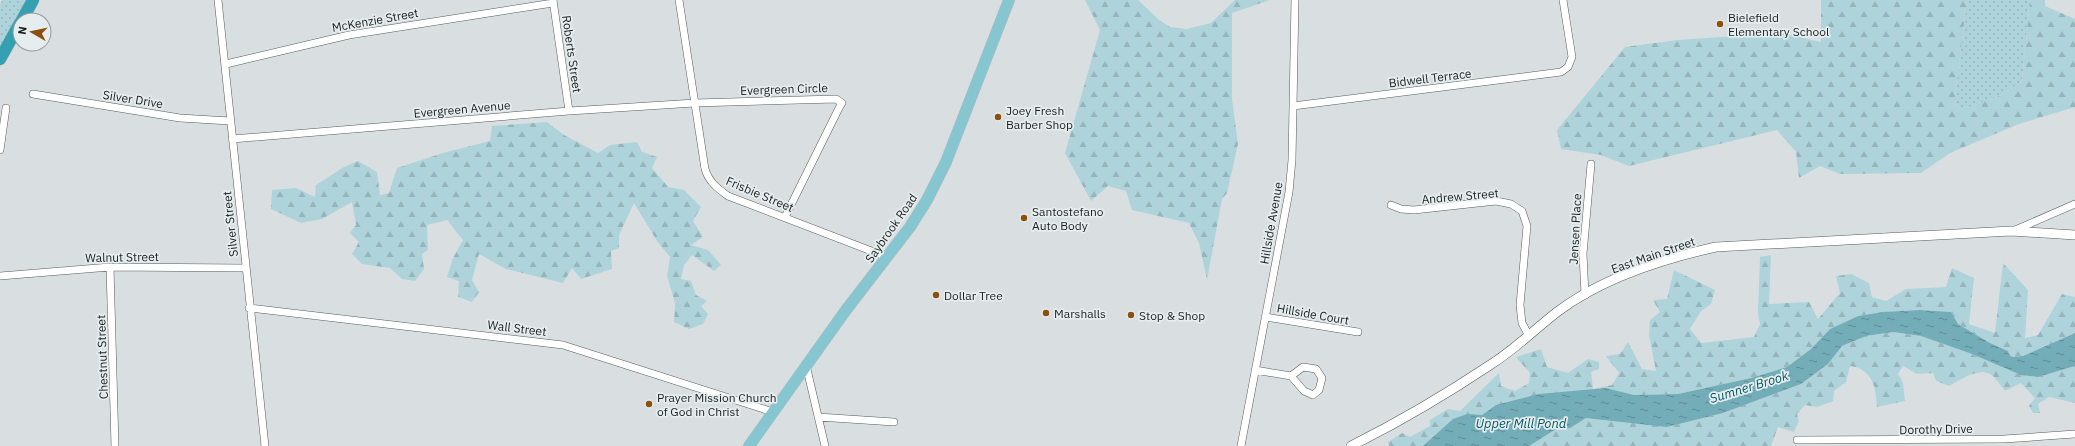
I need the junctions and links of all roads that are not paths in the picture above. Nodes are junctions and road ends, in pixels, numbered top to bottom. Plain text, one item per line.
1 (33, 0) edge
2 (218, 0) edge
3 (679, 0) edge
4 (1009, 0) edge
5 (1295, 0) edge
6 (1563, 0) edge
7 (553, 2) edge
8 (26, 12) edge
9 (12, 37) edge
10 (0, 59) edge
11 (226, 64) junction
12 (33, 94) dead end
13 (695, 103) junction
14 (1293, 106) junction
15 (6, 108) dead end
16 (569, 111) junction
17 (230, 121) junction
18 (232, 139) junction
19 (0, 150) edge
20 (1591, 164) dead end
21 (2075, 204) edge
22 (1391, 205) dead end
23 (785, 217) junction
24 (2011, 232) junction
25 (2075, 235) edge
26 (887, 257) junction
27 (110, 267) junction
28 (245, 268) junction
29 (0, 276) edge
30 (1585, 295) junction
31 (250, 308) junction
32 (1265, 317) junction
33 (1358, 332) dead end
34 (1529, 336) junction
35 (806, 365) junction
36 (1255, 370) junction
37 (1291, 376) junction
38 (773, 412) junction
39 (818, 417) junction
40 (894, 422) dead end
41 (2075, 434) edge
42 (1797, 440) dead end
43 (1854, 443) edge
44 (116, 446) edge
45 (265, 446) edge
46 (749, 446) edge
47 (825, 446) edge
48 (1241, 446) edge
49 (1351, 446) edge

1 - 8 highway
2 - 11 street, Silver Street
3 - 13 street, Frisbie Street
4 - 26 main road, Saybrook Road
5 - 14 street, Hillside Avenue
6 - 14 street, Bidwell Terrace
7 - 11 street, McKenzie Street
7 - 16 street, Roberts Street
9 - 10 highway
11 - 17 street, Silver Street
12 - 17 street, Silver Drive
13 - 16 street, Evergreen Avenue
13 - 23 street, Frisbie Street
13 - 23 street, Evergreen Circle
14 - 32 street, Hillside Avenue
15 - 19 street
16 - 18 street, Evergreen Avenue
17 - 18 street, Silver Street
18 - 28 street, Silver Street
20 - 30 street, Jensen Place
21 - 24 street
22 - 34 street, Andrew Street
23 - 26 street, Frisbie Street
24 - 25 main road, East Main Street
24 - 30 main road, East Main Street
26 - 35 main road, Saybrook Road
27 - 28 street, Walnut Street
27 - 29 street, Walnut Street
27 - 44 street, Chestnut Street
28 - 31 street, Silver Street
30 - 34 main road, East Main Street
31 - 38 street, Wall Street
31 - 45 street, Silver Street
32 - 33 street, Hillside Court
32 - 36 street, Hillside Avenue
34 - 49 main road, East Main Street
35 - 38 main road, Saybrook Road
35 - 39 street
36 - 37 street
36 - 48 street, Hillside Avenue
37 - 37 street
38 - 46 main road, Saybrook Road
39 - 40 street
39 - 47 street
41 - 43 street, Dorothy Drive
42 - 43 street, Dorothy Drive

